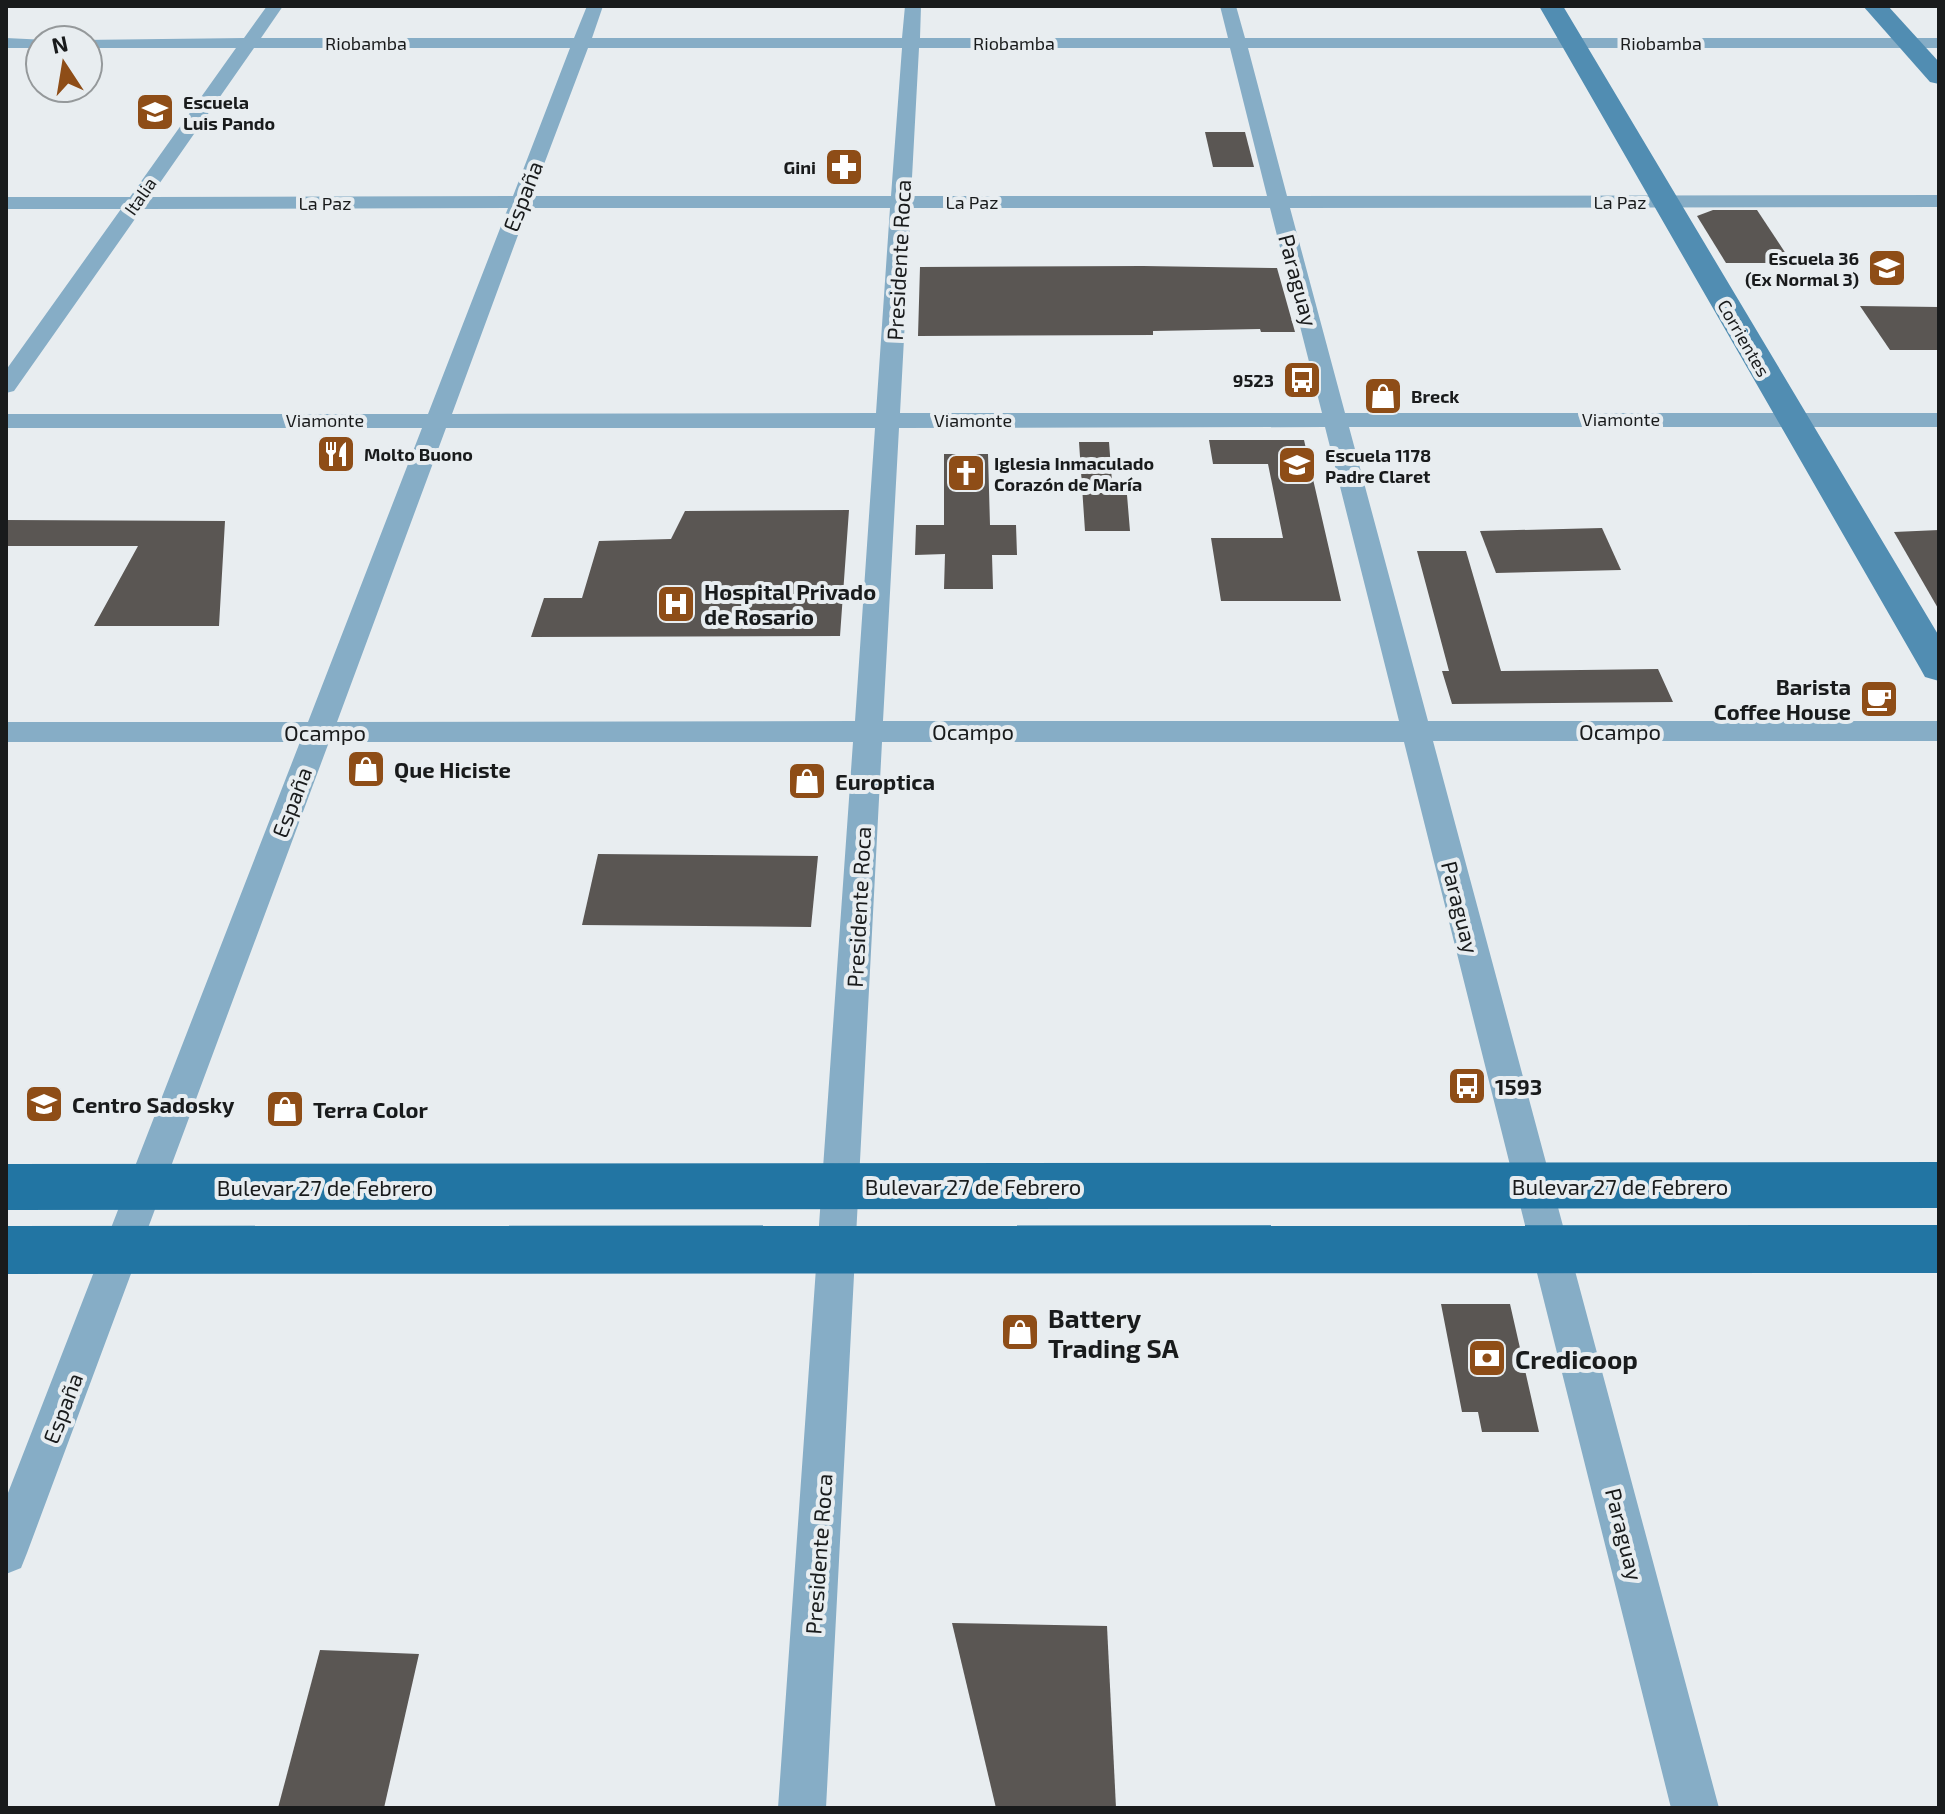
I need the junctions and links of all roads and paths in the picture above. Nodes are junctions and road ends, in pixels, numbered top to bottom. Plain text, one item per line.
1 (275, 6) edge
2 (595, 6) edge
3 (913, 6) edge
4 (1228, 6) edge
5 (1551, 6) edge
6 (1875, 6) edge
7 (104, 43) edge
8 (248, 43) junction
9 (580, 43) junction
10 (911, 43) junction
11 (1238, 43) junction
12 (1573, 43) junction
13 (1909, 43) junction
14 (1939, 43) edge
15 (1939, 77) edge
16 (1939, 201) edge
17 (901, 202) junction
18 (1279, 202) junction
19 (1665, 202) junction
20 (6, 203) edge
21 (135, 203) junction
22 (519, 203) junction
23 (6, 386) edge
24 (1791, 419) junction
25 (436, 420) junction
26 (888, 420) junction
27 (1335, 420) junction
28 (1939, 420) edge
29 (6, 421) edge
30 (1939, 668) edge
31 (1416, 731) junction
32 (1939, 731) edge
33 (6, 732) edge
34 (318, 732) junction
35 (869, 732) junction
36 (1939, 1185) edge
37 (841, 1186) junction
38 (1533, 1186) junction
39 (6, 1187) edge
40 (144, 1187) junction
41 (1939, 1249) edge
42 (6, 1250) edge
43 (122, 1250) junction
44 (837, 1250) junction
45 (1552, 1250) junction
46 (6, 1553) edge
47 (802, 1808) edge
48 (1695, 1808) edge

1 - 8 street, Italia
2 - 9 street, España
3 - 10 street, Presidente Roca
4 - 11 street, Paraguay
5 - 12 main road, Corrientes
6 - 13 main road
7 - 8 street, Riobamba
8 - 9 street, Riobamba
8 - 21 street, Italia
9 - 10 street, Riobamba
9 - 22 street, España
10 - 11 street, Riobamba
10 - 17 street, Presidente Roca
11 - 12 street, Riobamba
11 - 18 street, Paraguay
12 - 13 street, Riobamba
12 - 19 main road, Corrientes
13 - 14 street, Riobamba
13 - 15 main road
16 - 19 street, La Paz
17 - 18 street, La Paz
17 - 22 street, La Paz
17 - 26 street, Presidente Roca
18 - 19 street, La Paz
18 - 27 street, Paraguay
19 - 24 main road, Corrientes
20 - 21 street, La Paz
21 - 22 street, La Paz
21 - 23 street, Italia
22 - 25 street, España
24 - 27 street, Viamonte
24 - 28 street, Viamonte
24 - 30 main road, Corrientes
25 - 26 street, Viamonte
25 - 29 street, Viamonte
25 - 34 street, España
26 - 27 street, Viamonte
26 - 35 street, Presidente Roca
27 - 31 street, Paraguay
31 - 32 street, Ocampo
31 - 35 street, Ocampo
31 - 38 street, Paraguay
33 - 34 street, Ocampo
34 - 35 street, Ocampo
34 - 40 street, España
35 - 37 street, Presidente Roca
36 - 38 main road, Bulevar 27 de Febrero
37 - 38 main road, Bulevar 27 de Febrero
37 - 40 main road, Bulevar 27 de Febrero
37 - 44 street, Presidente Roca
38 - 45 street, Paraguay
39 - 40 main road, Bulevar 27 de Febrero
40 - 43 street, España
41 - 45 main road
42 - 43 main road
43 - 44 main road
43 - 46 street, España
44 - 45 main road
44 - 47 street, Presidente Roca
45 - 48 street, Paraguay

